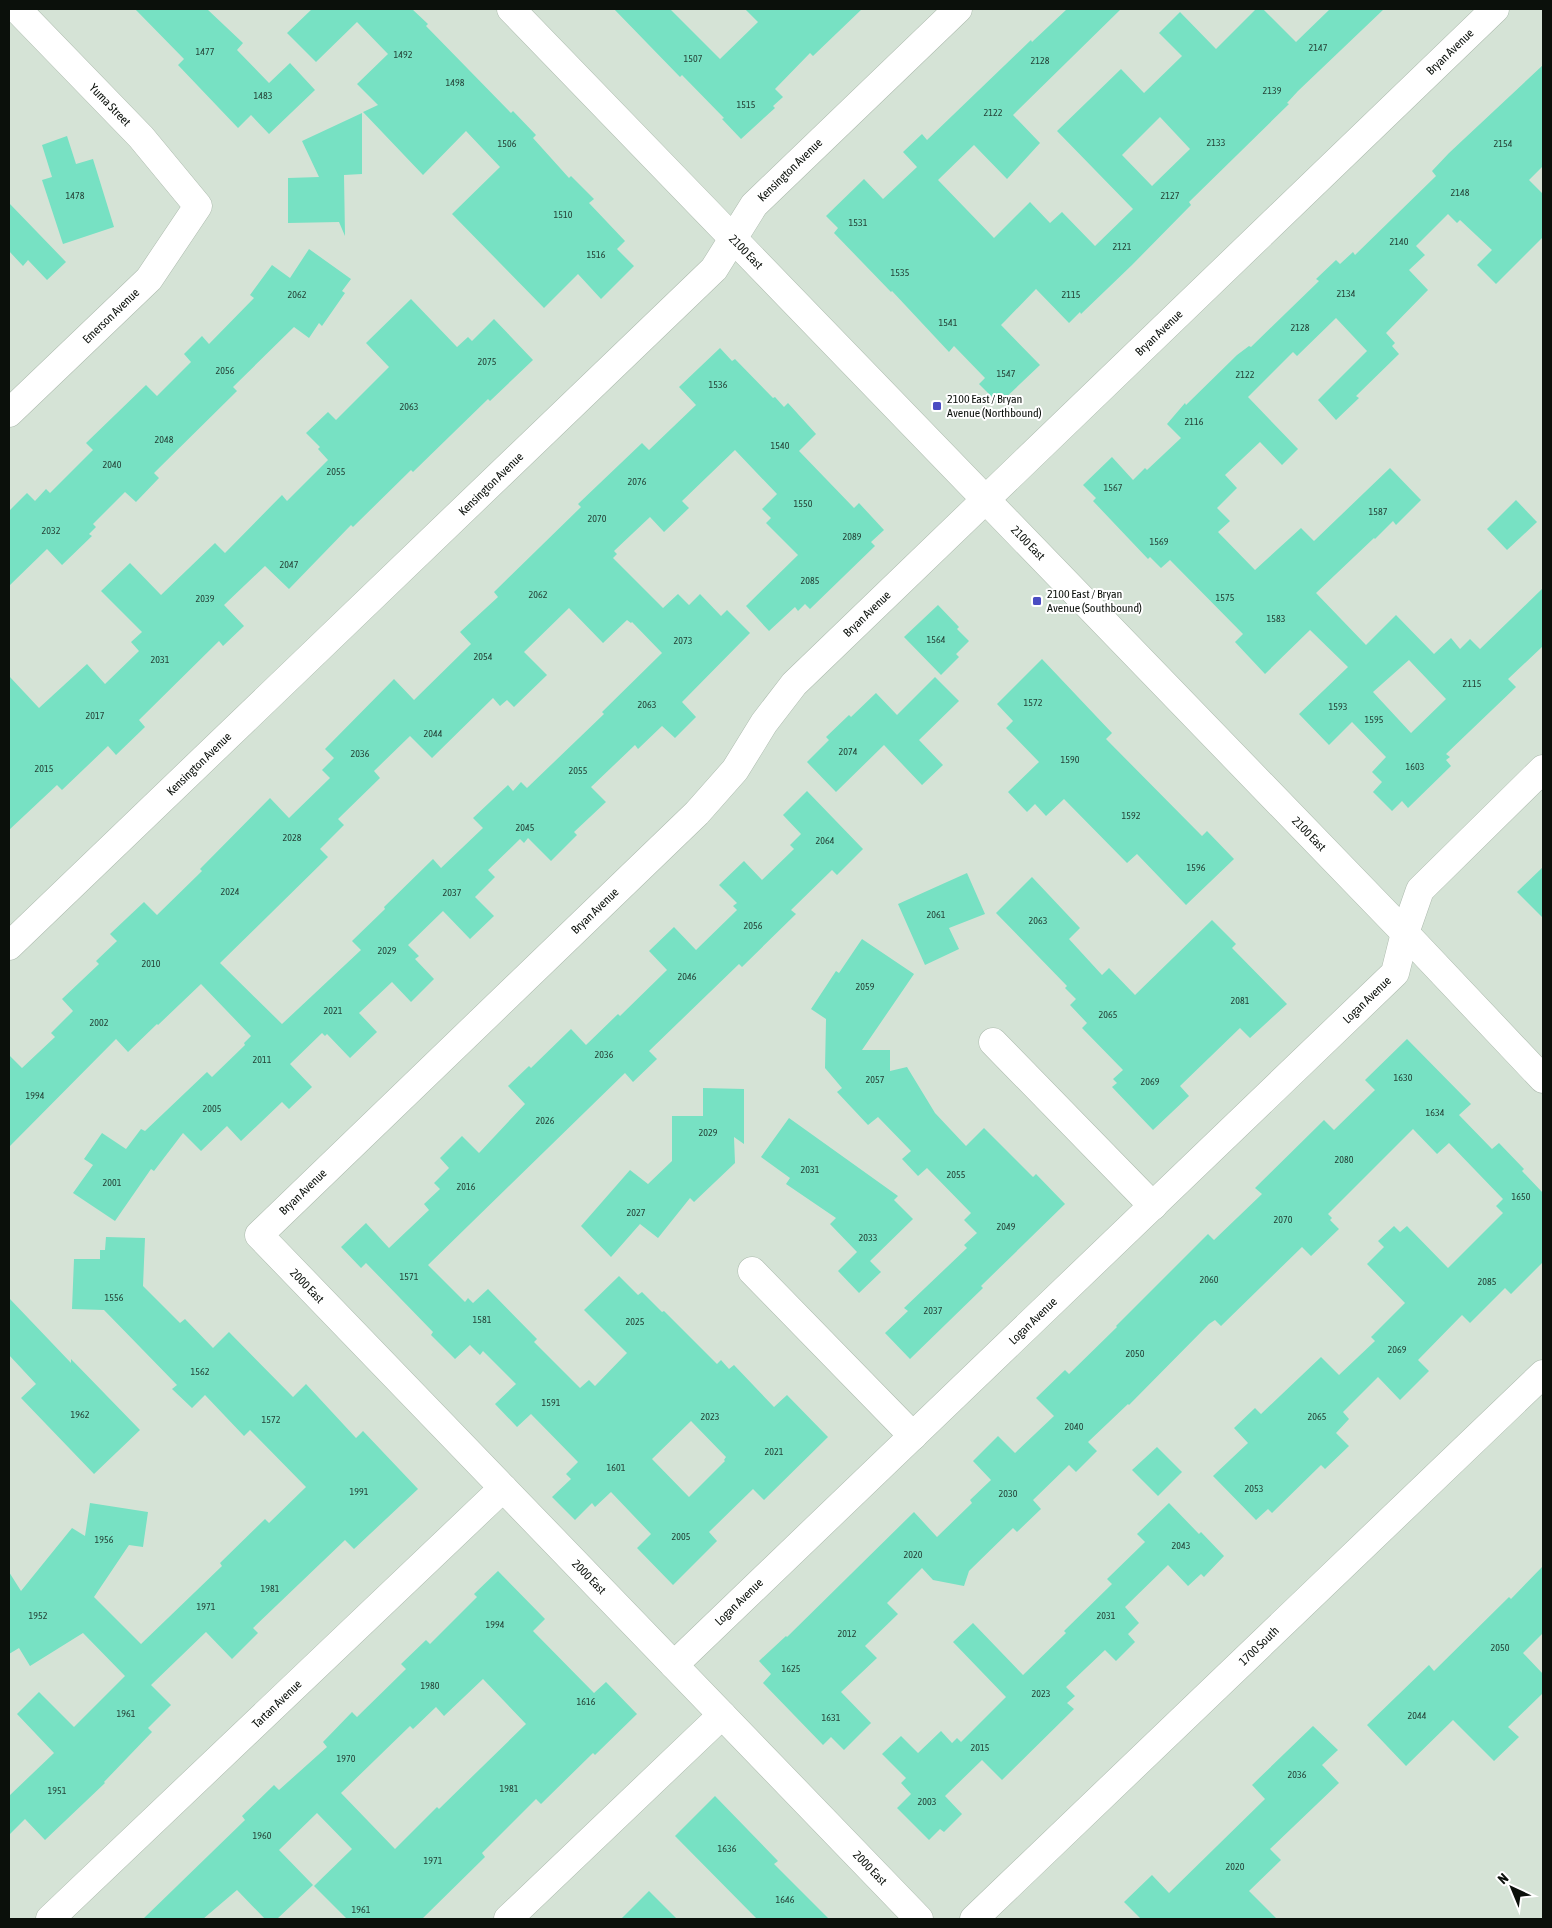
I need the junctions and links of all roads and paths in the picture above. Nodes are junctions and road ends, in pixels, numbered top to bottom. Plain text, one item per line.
1 (17, 9) edge
2 (511, 9) edge
3 (958, 9) edge
4 (1495, 9) edge
5 (198, 206) joint
6 (734, 239) junction
7 (9, 413) edge
8 (986, 499) junction
9 (1543, 770) edge
10 (1405, 933) junction
11 (9, 946) edge
12 (993, 1042) dead end
13 (1543, 1079) edge
14 (1152, 1206) junction
15 (258, 1235) joint
16 (752, 1271) dead end
17 (1543, 1374) edge
18 (913, 1436) junction
19 (503, 1488) junction
20 (674, 1665) junction
21 (722, 1714) junction
22 (50, 1919) edge
23 (508, 1919) edge
24 (918, 1919) edge
25 (974, 1919) edge

1 - 5 street, Yuma Street
2 - 6 street, 2100 East
3 - 6 street, Kensington Avenue
4 - 8 street, Bryan Avenue
5 - 7 street, Emerson Avenue
6 - 8 street, 2100 East
6 - 11 street, Kensington Avenue
8 - 10 street, 2100 East
8 - 15 street, Bryan Avenue
9 - 10 street, Logan Avenue
10 - 13 street, 2100 East
10 - 14 street, Logan Avenue
12 - 14 street
14 - 18 street, Logan Avenue
15 - 19 street, 2000 East
16 - 18 street
17 - 25 street, 1700 South
18 - 20 street, Logan Avenue
19 - 20 street, 2000 East
19 - 22 street, Tartan Avenue
20 - 21 street, 2000 East
21 - 23 street
21 - 24 street, 2000 East

